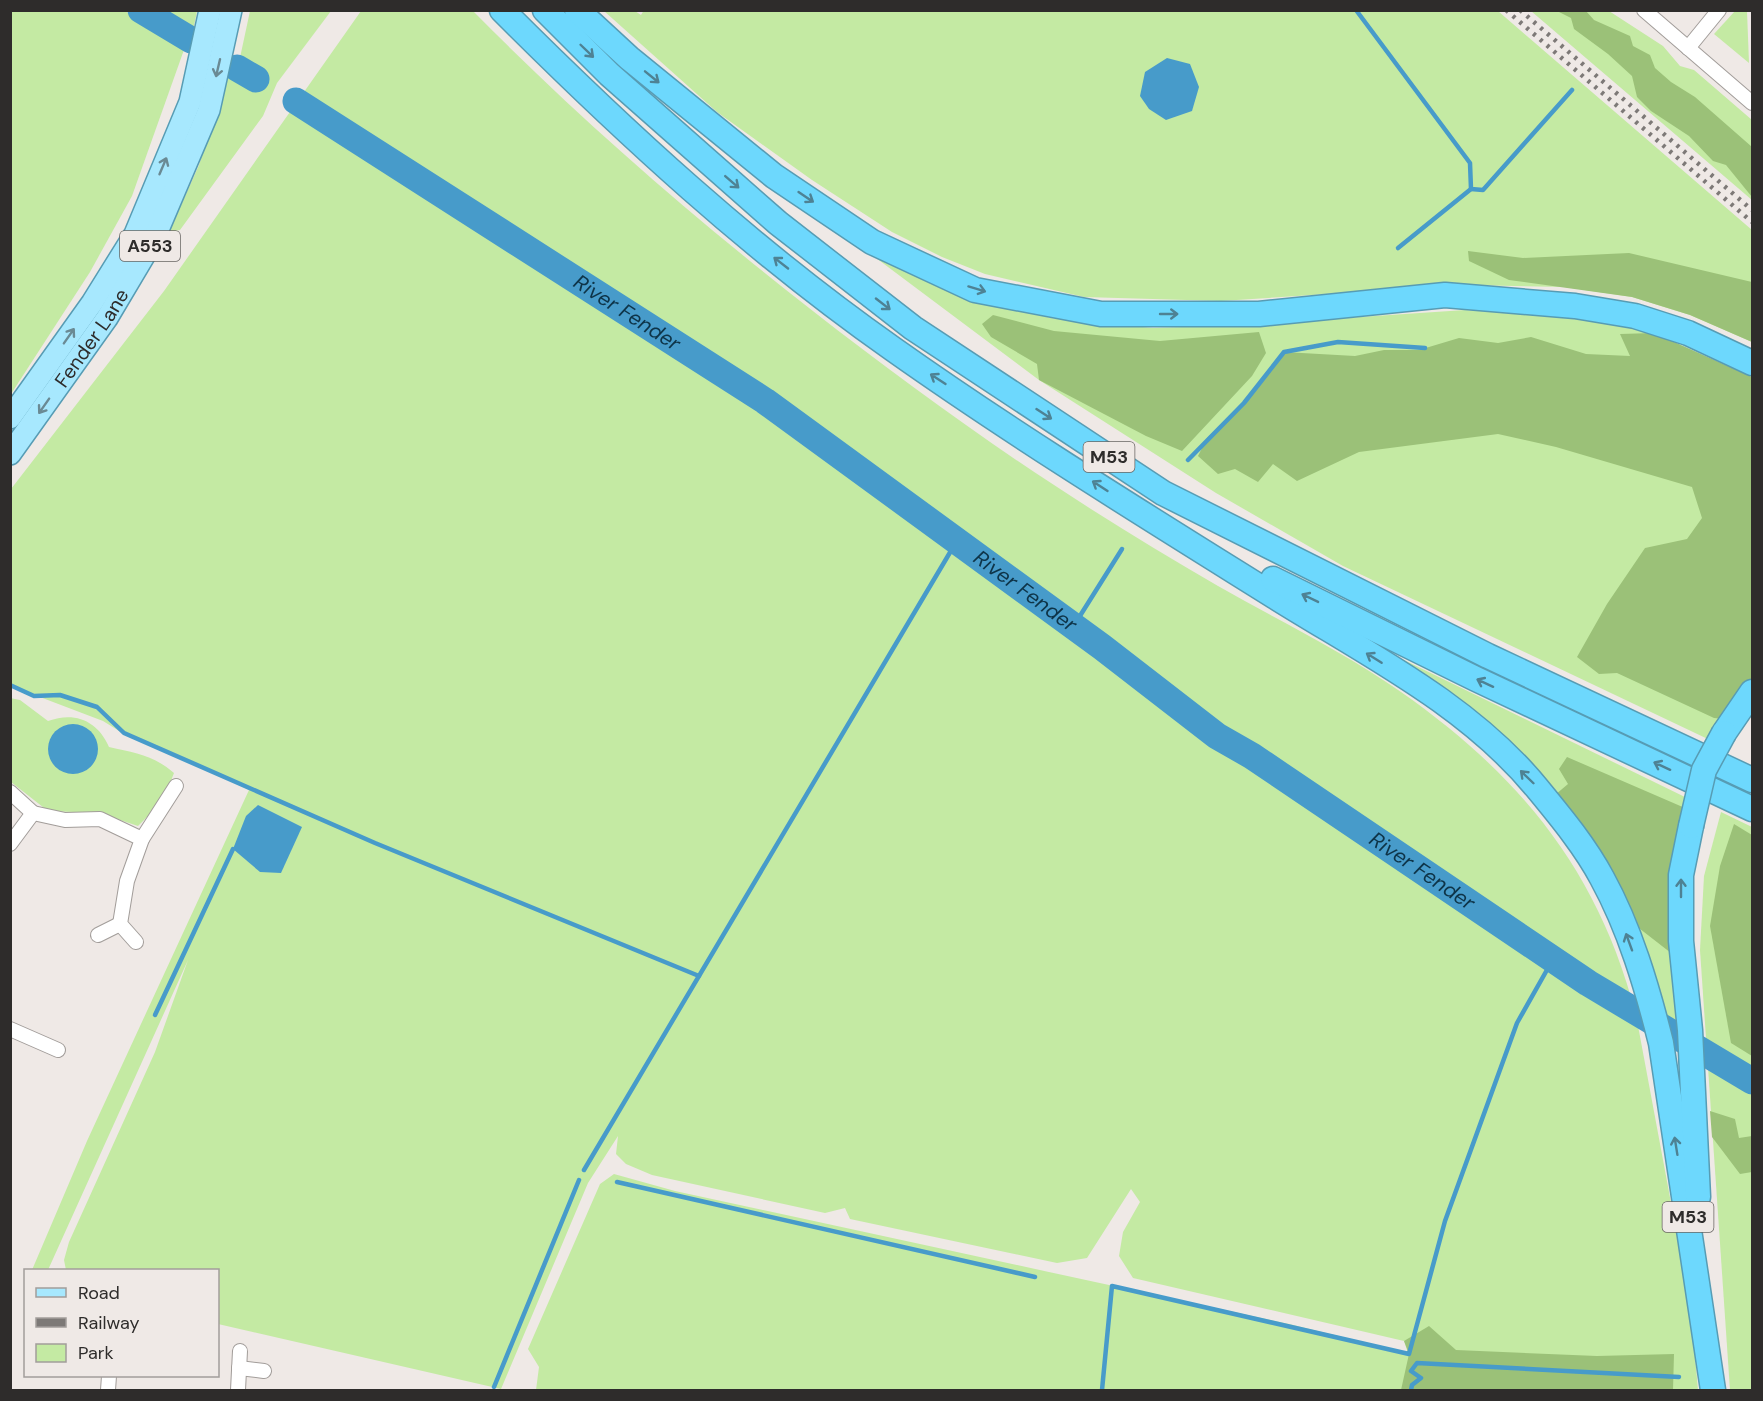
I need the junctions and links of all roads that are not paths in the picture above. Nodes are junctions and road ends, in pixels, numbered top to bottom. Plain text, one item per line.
1 (210, 10) edge
2 (231, 10) edge
3 (502, 10) edge
4 (545, 10) edge
5 (577, 10) edge
6 (1644, 10) edge
7 (1719, 10) edge
8 (1688, 48) junction
9 (1752, 103) edge
10 (1752, 363) edge
11 (10, 418) edge
12 (10, 454) edge
13 (1149, 519) junction
14 (1752, 692) edge
15 (1752, 780) edge
16 (176, 786) dead end
17 (10, 792) edge
18 (1752, 809) edge
19 (33, 813) junction
20 (142, 839) junction
21 (10, 844) edge
22 (120, 924) junction
23 (98, 935) dead end
24 (136, 942) dead end
25 (10, 1029) edge
26 (58, 1050) dead end
27 (240, 1351) dead end
28 (239, 1368) junction
29 (264, 1371) dead end
30 (238, 1390) edge
31 (1714, 1390) edge

11 -> 1 main road, Fender Lane / A553
2 -> 12 main road, Fender Lane / A553
13 -> 3 highway, M53
4 -> 15 highway, M53
5 -> 10 highway
6 - 8 street
7 - 8 street
8 - 9 street
18 -> 13 highway, M53
31 -> 13 highway, M53
31 -> 14 highway, M53, bridge
16 - 20 street
17 - 19 street
19 - 20 street
19 - 21 street
20 - 22 street
22 - 23 street
22 - 24 street
25 - 26 street
27 - 28 street
28 - 29 street
28 - 30 street

